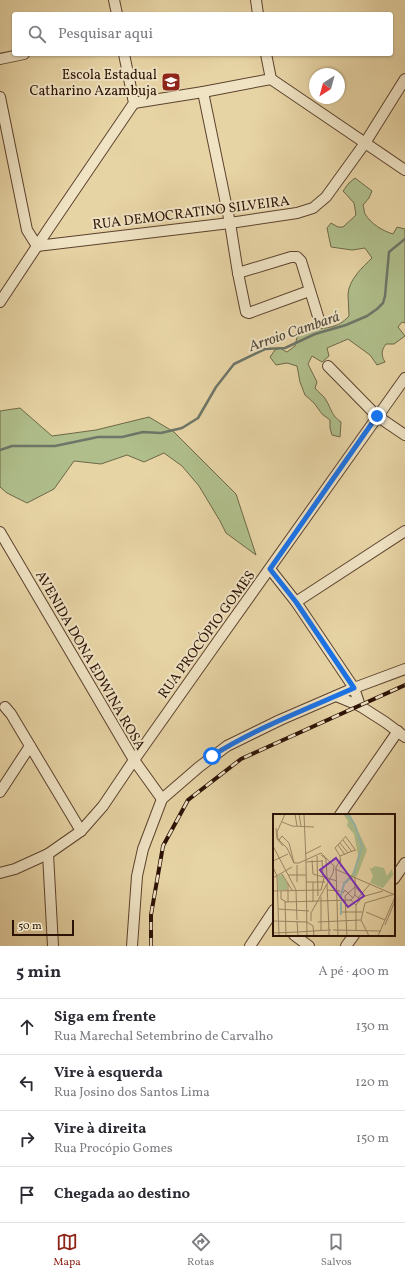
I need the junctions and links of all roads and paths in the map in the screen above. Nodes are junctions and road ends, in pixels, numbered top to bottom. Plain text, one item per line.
1 (114, 0) edge
2 (256, 0) edge
3 (116, 12) edge
4 (258, 12) edge
5 (14, 56) edge
6 (124, 56) edge
7 (266, 56) edge
8 (0, 59) edge
9 (271, 79) junction
10 (405, 79) edge
11 (203, 92) junction
12 (0, 97) edge
13 (134, 103) junction
14 (365, 143) junction
15 (405, 170) edge
16 (230, 223) junction
17 (37, 246) junction
18 (238, 273) junction
19 (309, 291) junction
20 (0, 302) edge
21 (320, 323) dead end
22 (328, 366) dead end
23 (405, 378) edge
24 (377, 416) junction
25 (405, 435) edge
26 (405, 531) edge
27 (0, 532) edge
28 (270, 569) junction
29 (296, 602) junction
30 (405, 669) edge
31 (354, 688) junction
32 (336, 696) junction
33 (360, 706) junction
34 (5, 707) dead end
35 (401, 734) edge
36 (30, 746) junction
37 (134, 760) junction
38 (0, 792) edge
39 (162, 799) junction
40 (341, 814) edge
41 (81, 831) junction
42 (48, 854) junction
43 (405, 863) edge
44 (0, 873) edge
45 (395, 877) edge
46 (272, 915) edge
47 (295, 936) edge
48 (353, 936) edge
49 (53, 946) edge
50 (132, 946) edge
51 (250, 946) edge
52 (309, 946) edge
53 (346, 946) edge

1 - 3 street
2 - 4 street
5 - 8 street
6 - 13 street
7 - 9 street
9 - 11 street
9 - 14 street
10 - 14 street, RUA DEMOCRATINO SILVEIRA
11 - 13 street
11 - 16 street
12 - 17 street
13 - 17 street
14 - 15 street
14 - 16 street, RUA DEMOCRATINO SILVEIRA
16 - 17 street, RUA DEMOCRATINO SILVEIRA
16 - 18 street
17 - 20 street
18 - 19 street
18 - 19 street
19 - 21 street
22 - 24 street
23 - 24 street, RUA PROCÓPIO GOMES
24 - 25 street
24 - 28 street, RUA PROCÓPIO GOMES
26 - 29 street
27 - 37 street, AVENIDA DONA EDWINA ROSA
28 - 29 street
28 - 37 street, RUA PROCÓPIO GOMES
29 - 31 street
30 - 31 street
31 - 32 street
31 - 33 street
32 - 33 street
32 - 39 street
33 - 35 street
34 - 36 street
35 - 40 street
36 - 38 street
36 - 41 street
37 - 39 street, AVENIDA DONA EDWINA ROSA
37 - 41 street, RUA PROCÓPIO GOMES
39 - 50 street
41 - 42 street, RUA PROCÓPIO GOMES
42 - 44 street, RUA PROCÓPIO GOMES
42 - 49 street
43 - 45 street
46 - 51 street
47 - 52 street
48 - 53 street

